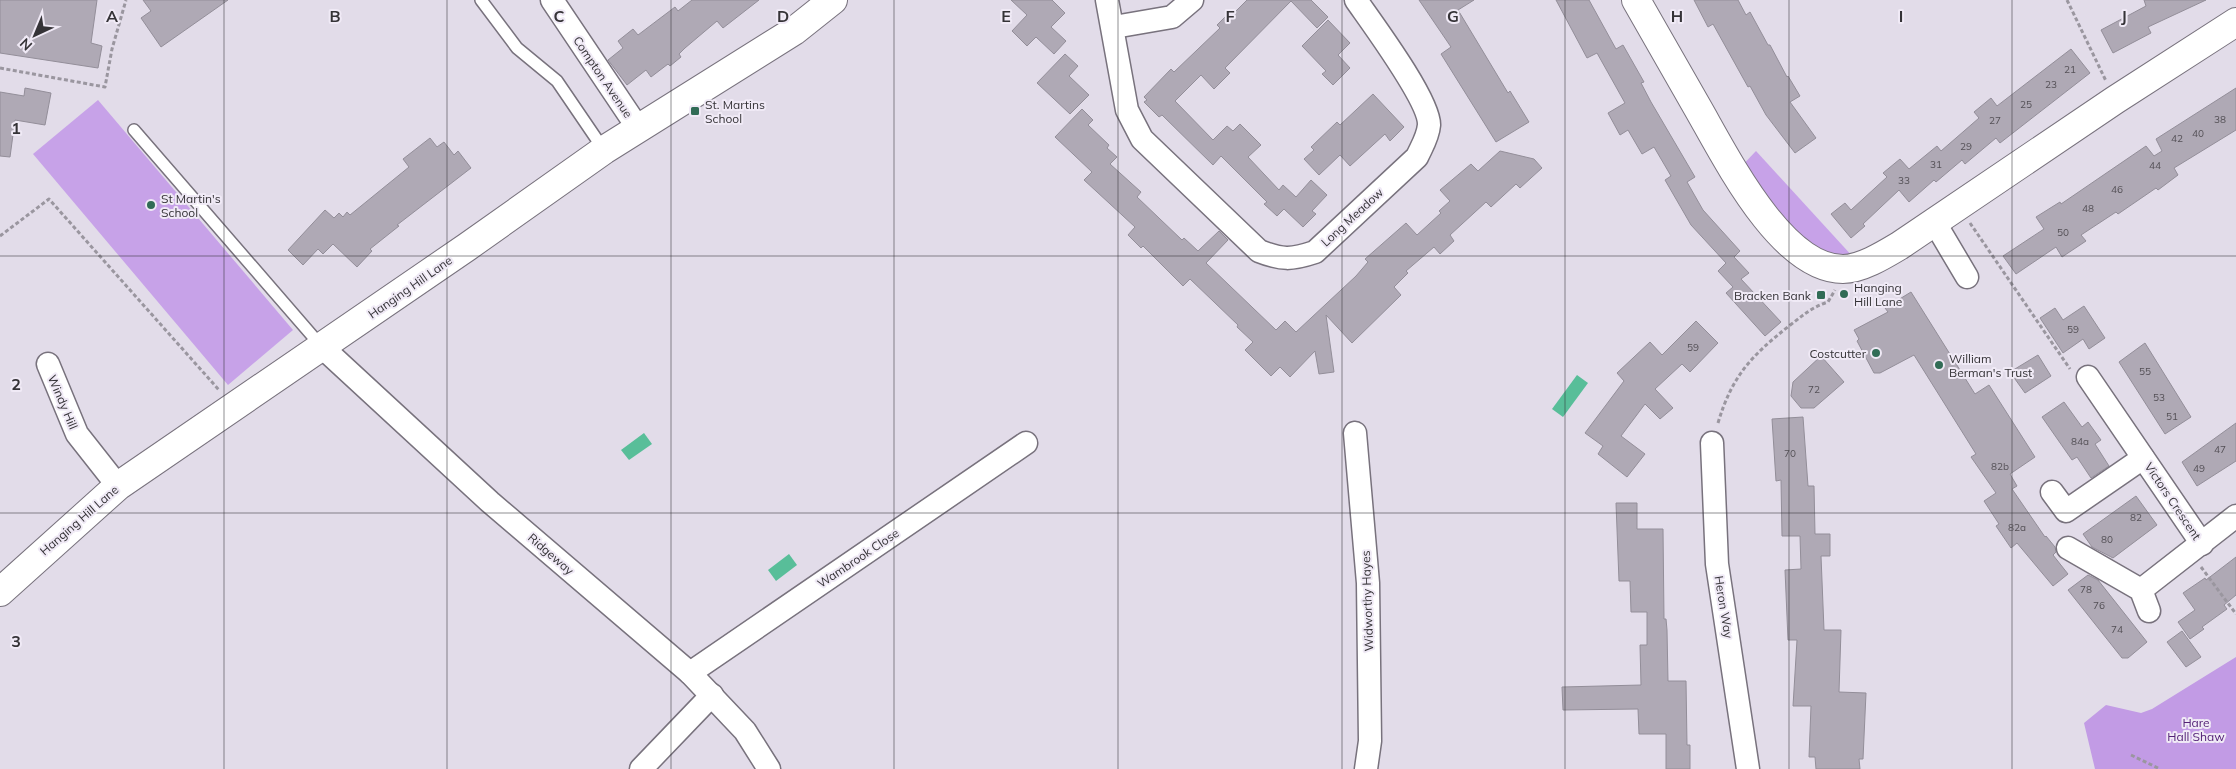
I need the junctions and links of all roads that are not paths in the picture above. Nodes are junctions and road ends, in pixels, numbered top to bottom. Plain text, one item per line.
1 (481, 0) edge
2 (552, 0) edge
3 (834, 0) edge
4 (1107, 0) edge
5 (1192, 0) edge
6 (1356, 0) edge
7 (1636, 0) edge
8 (2236, 22) edge
9 (1114, 27) junction
10 (638, 128) junction
11 (134, 130) dead end
12 (604, 150) junction
13 (1935, 223) junction
14 (1967, 278) dead end
15 (322, 347) junction
16 (48, 364) dead end
17 (2088, 377) road end
18 (1354, 433) dead end
19 (1026, 443) dead end
20 (1712, 443) road end
21 (2143, 458) junction
22 (118, 486) junction
23 (2052, 492) dead end
24 (2236, 516) edge
25 (2068, 548) dead end
26 (2196, 548) junction
27 (0, 592) edge
28 (690, 673) junction
29 (712, 695) junction
30 (641, 769) edge
31 (768, 769) edge
32 (1366, 769) edge
33 (1748, 769) edge

1 - 12 lane
2 - 10 street, Compton Avenue
3 - 10 street, Hanging Hill Lane
4 - 9 street, Long Meadow
5 - 9 street
6 - 9 street, Long Meadow
7 - 13 street
8 - 13 street
10 - 12 street, Hanging Hill Lane
11 - 15 lane
12 - 15 street, Hanging Hill Lane
13 - 14 street
15 - 22 street, Hanging Hill Lane
15 - 28 street, Ridgeway
16 - 22 street, Windy Hill
17 - 21 street, Victors Crescent
18 - 32 street, Widworthy Hayes
19 - 28 street, Wambrook Close
20 - 33 street, Heron Way
21 - 23 street, Victors Crescent
21 - 26 street, Victors Crescent
22 - 27 street, Hanging Hill Lane
24 - 26 street, Victors Crescent
25 - 26 street, Victors Crescent
28 - 29 street, Ridgeway
29 - 30 street
29 - 31 street, Ridgeway

